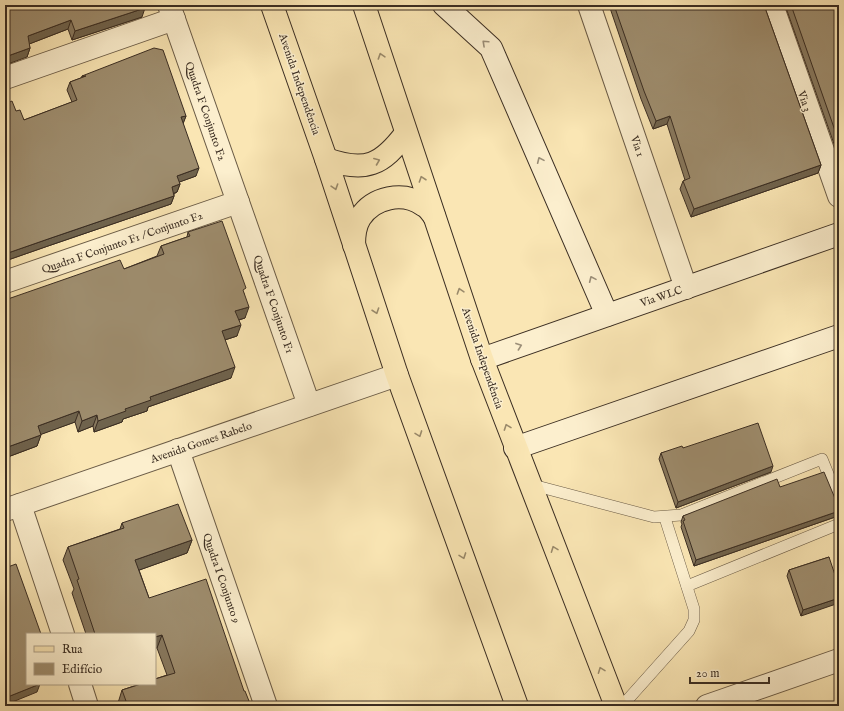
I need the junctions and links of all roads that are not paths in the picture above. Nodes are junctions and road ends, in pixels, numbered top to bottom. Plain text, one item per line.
1 (272, 5) edge
2 (364, 5) edge
3 (444, 5) edge
4 (590, 5) edge
5 (772, 5) edge
6 (171, 12) edge
7 (5, 78) edge
8 (406, 133) junction
9 (326, 159) junction
10 (839, 196) edge
11 (238, 202) junction
12 (434, 216) junction
13 (839, 234) edge
14 (354, 246) junction
15 (5, 282) edge
16 (686, 288) junction
17 (607, 315) junction
18 (839, 336) edge
19 (482, 359) junction
20 (397, 375) junction
21 (309, 405) junction
22 (515, 448) junction
23 (178, 450) junction
24 (529, 484) junction
25 (839, 501) edge
26 (12, 507) edge
27 (665, 518) junction
28 (839, 524) edge
29 (687, 586) junction
30 (63, 633) edge
31 (839, 660) edge
32 (80, 685) edge
33 (87, 706) edge
34 (266, 706) edge
35 (517, 706) edge
36 (616, 706) edge
37 (622, 706) edge
38 (707, 706) edge

1 - 9 main road, Avenida Independência
8 -> 2 main road, Avenida Independência
17 -> 3 street
4 - 16 street, Via 1
5 - 10 street, Via 3
6 - 7 street
6 - 11 street, Quadra F Conjunto F2
9 -> 8 main road
12 -> 8 main road, Avenida Independência
9 -> 14 main road, Avenida Independência
11 - 15 street, Quadra F Conjunto F1 / Conjunto F2
11 - 21 street, Quadra F Conjunto F1
12 - 14 main road
19 -> 12 main road, Avenida Independência
13 - 16 street, Via WLC
14 -> 20 main road, Avenida Independência
16 - 17 street, Via WLC
19 -> 17 street, Via WLC
18 - 22 street
22 -> 19 main road, Avenida Independência
20 - 21 street, Avenida Gomes Rabelo
20 -> 35 main road, Avenida Independência
21 - 23 street, Avenida Gomes Rabelo
22 - 24 main road, Avenida Independência
23 - 26 street, Avenida Gomes Rabelo
23 - 34 street, Quadra I Conjunto 9
24 - 27 lane
36 -> 24 main road, Avenida Independência
25 - 27 lane
26 - 30 street
27 - 29 lane
28 - 29 lane
29 - 37 lane
31 - 38 street
32 - 33 street

